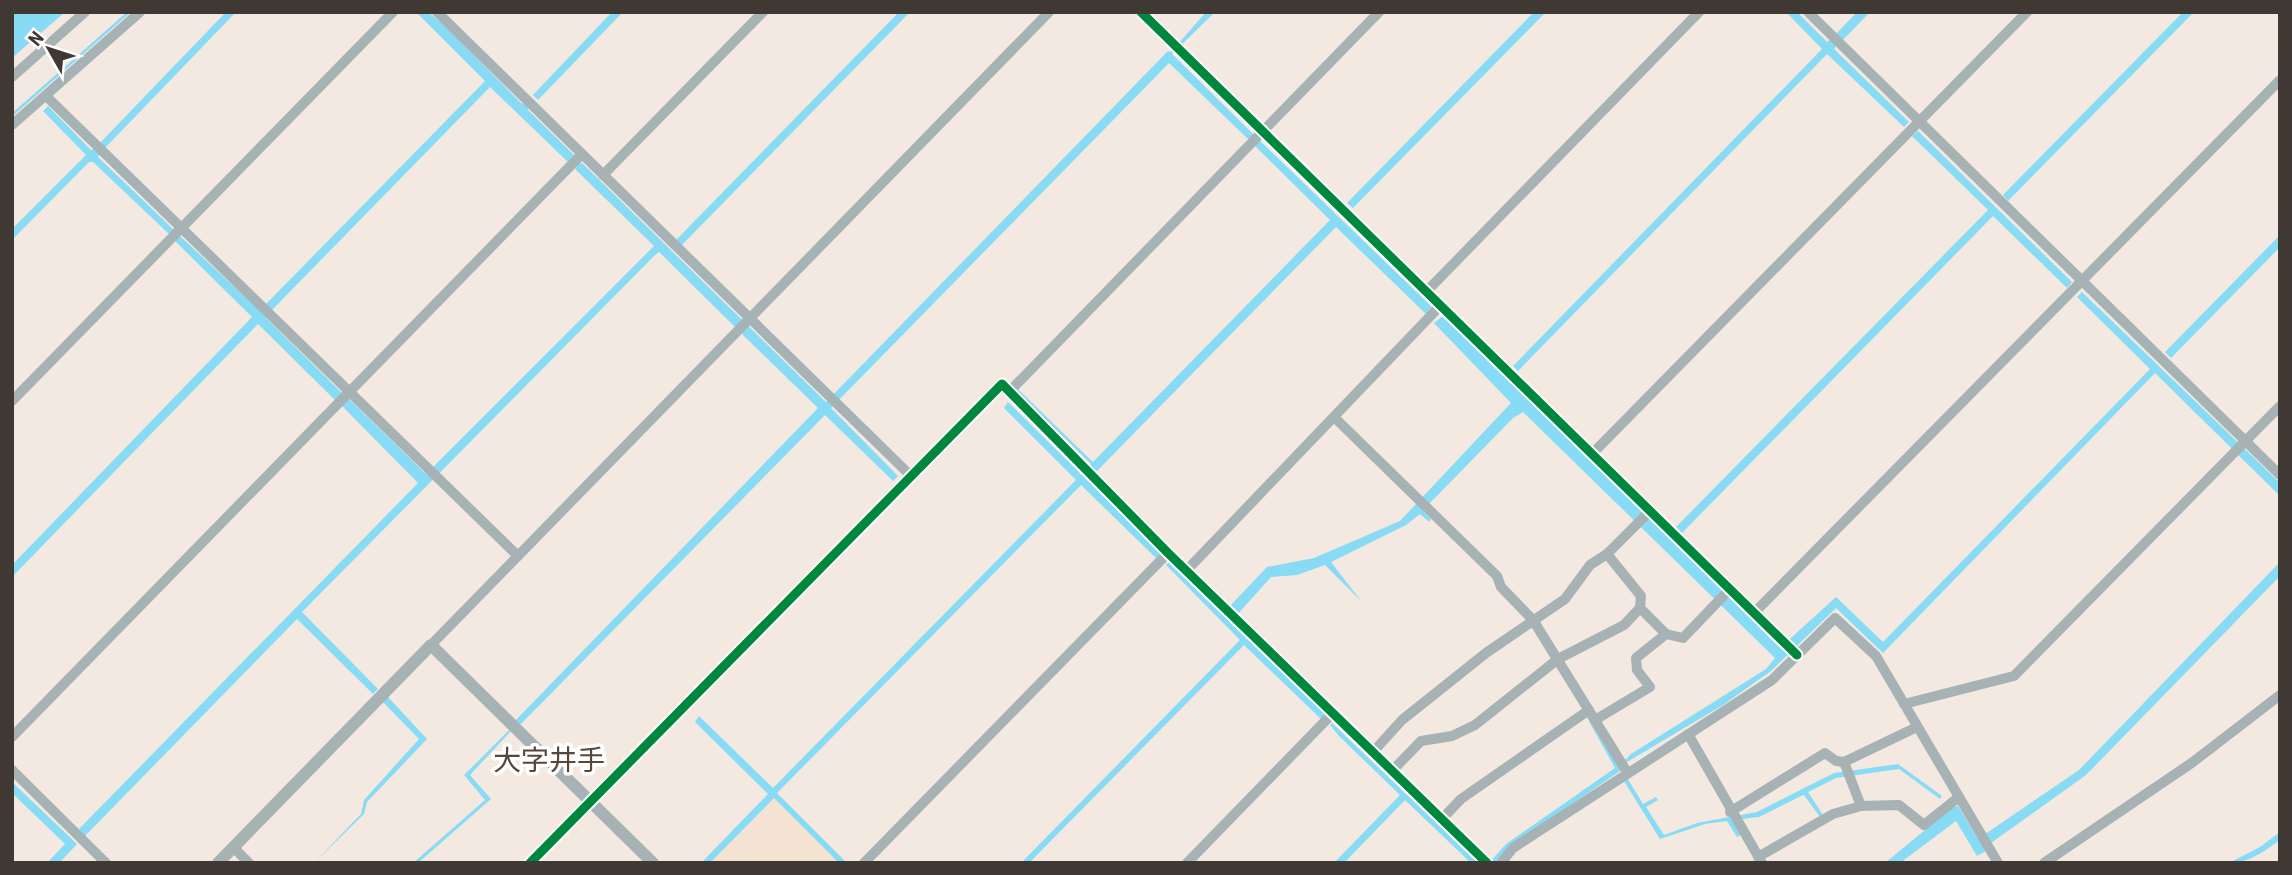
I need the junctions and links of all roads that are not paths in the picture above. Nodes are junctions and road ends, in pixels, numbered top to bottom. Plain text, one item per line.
1 (85, 12) edge
2 (140, 12) edge
3 (393, 12) edge
4 (437, 12) edge
5 (762, 12) edge
6 (1049, 12) edge
7 (1141, 12) edge
8 (1379, 12) edge
9 (1699, 12) edge
10 (1808, 12) edge
11 (2027, 12) edge
12 (12, 77) edge
13 (2280, 80) edge
14 (47, 96) junction
15 (1919, 121) junction
16 (12, 125) edge
17 (1257, 138) junction
18 (577, 160) junction
19 (603, 175) junction
20 (177, 233) junction
21 (2082, 282) junction
22 (1426, 292) junction
23 (1436, 312) junction
24 (745, 325) junction
25 (1009, 392) junction
26 (345, 397) junction
27 (12, 401) edge
28 (2280, 406) edge
29 (1335, 418) junction
30 (2245, 442) junction
31 (1592, 454) junction
32 (910, 475) junction
33 (2280, 475) edge
34 (1647, 513) junction
35 (1168, 553) junction
36 (1607, 554) junction
37 (518, 556) junction
38 (1186, 570) junction
39 (1730, 589) junction
40 (1640, 608) junction
41 (1754, 613) junction
42 (1533, 620) junction
43 (1666, 634) junction
44 (430, 645) junction
45 (1795, 654) junction
46 (1558, 659) junction
47 (2280, 695) edge
48 (1904, 704) junction
49 (1589, 710) junction
50 (1334, 713) junction
51 (1595, 720) junction
52 (1917, 727) junction
53 (1688, 734) junction
54 (12, 737) edge
55 (1373, 752) junction
56 (1624, 767) junction
57 (12, 770) edge
58 (1392, 771) junction
59 (1848, 771) junction
60 (1959, 797) junction
61 (590, 801) junction
62 (1861, 806) junction
63 (1733, 816) junction
64 (1442, 820) junction
65 (233, 847) junction
66 (1760, 860) edge
67 (106, 863) edge
68 (218, 863) edge
69 (249, 863) edge
70 (530, 863) edge
71 (653, 863) edge
72 (864, 863) edge
73 (1187, 863) edge
74 (1487, 863) edge
75 (1501, 863) edge
76 (1998, 863) edge
77 (2044, 863) edge

1 - 12 street
2 - 14 street
3 - 20 street
4 - 18 street
5 - 19 street
6 - 24 street
7 - 17 street
8 - 17 street
9 - 22 street
10 - 15 street
11 - 15 street
13 - 21 street
14 - 16 street
14 - 20 street
15 - 21 street
15 - 31 street
17 - 22 street
17 - 25 street
18 - 19 street
18 - 26 street
19 - 24 street
20 - 26 street
20 - 27 street
21 - 30 street
21 - 41 street
22 - 23 street
23 - 29 street
23 - 31 street
24 - 32 street
24 - 37 street
25 - 32 street
25 - 35 street
26 - 37 street
26 - 54 street
28 - 30 street
29 - 38 street
29 - 42 street
30 - 33 street
30 - 48 street
31 - 34 street
32 - 61 street
34 - 36 street
34 - 39 street
35 - 38 street
35 - 72 street
36 - 40 street
36 - 42 street
37 - 44 street
38 - 50 street
39 - 41 street
39 - 43 street
40 - 43 street
40 - 46 street
41 - 45 street
42 - 46 street
42 - 55 street
43 - 51 street
44 - 61 street
44 - 65 street
45 - 48 street
45 - 53 street
46 - 49 street
46 - 58 street
47 - 77 street
48 - 52 street
49 - 51 street
49 - 64 street
50 - 55 street
50 - 73 street
51 - 56 street
52 - 59 street
52 - 60 street
53 - 56 street
53 - 63 street
55 - 58 street
56 - 75 street
57 - 67 street
58 - 64 street
59 - 62 street
59 - 63 street
60 - 62 street
60 - 76 street
61 - 70 street
61 - 71 street
62 - 66 street
63 - 66 street
64 - 74 street
65 - 68 street
65 - 69 street

